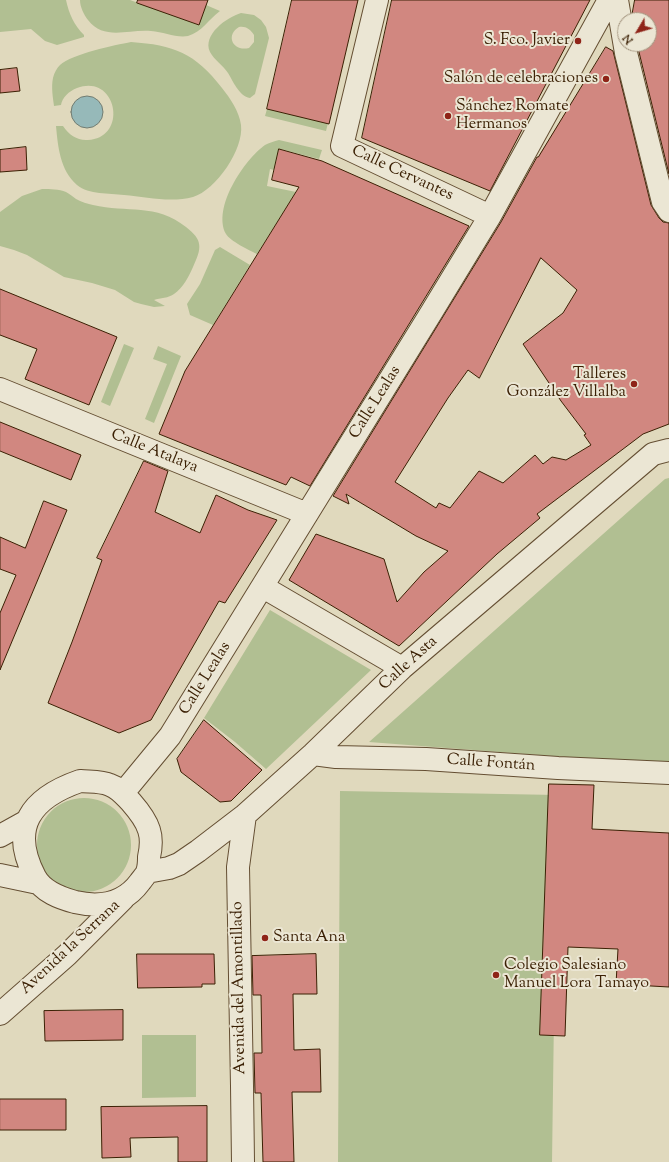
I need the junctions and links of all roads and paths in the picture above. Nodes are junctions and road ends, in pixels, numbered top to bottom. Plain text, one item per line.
1 (377, 0) edge
2 (609, 0) edge
3 (617, 0) edge
4 (669, 211) edge
5 (490, 216) junction
6 (0, 389) edge
7 (669, 450) edge
8 (307, 514) junction
9 (263, 587) junction
10 (402, 668) junction
11 (313, 754) junction
12 (669, 773) edge
13 (123, 793) junction
14 (245, 815) junction
15 (27, 821) junction
16 (0, 836) edge
17 (147, 872) junction
18 (0, 875) edge
19 (38, 883) junction
20 (125, 897) junction
21 (0, 1014) edge
22 (242, 1162) edge

1 - 5 street, Calle Cervantes
2 - 5 street, Calle Lealas
3 - 4 street
5 - 8 street, Calle Lealas
6 - 8 street, Calle Atalaya
7 - 10 street, Calle Asta
8 - 9 street, Calle Lealas
9 - 10 street
9 - 13 street, Calle Lealas
10 - 11 street, Calle Asta
11 - 12 street, Calle Fontán
11 - 14 street, Calle Asta
13 - 15 street
13 - 17 street
14 - 17 street, Calle Asta
14 - 22 street, Avenida del Amontillado
15 - 16 street
15 - 19 street
17 - 20 street
18 - 19 street
19 - 20 street
20 - 21 street, Avenida la Serrana

